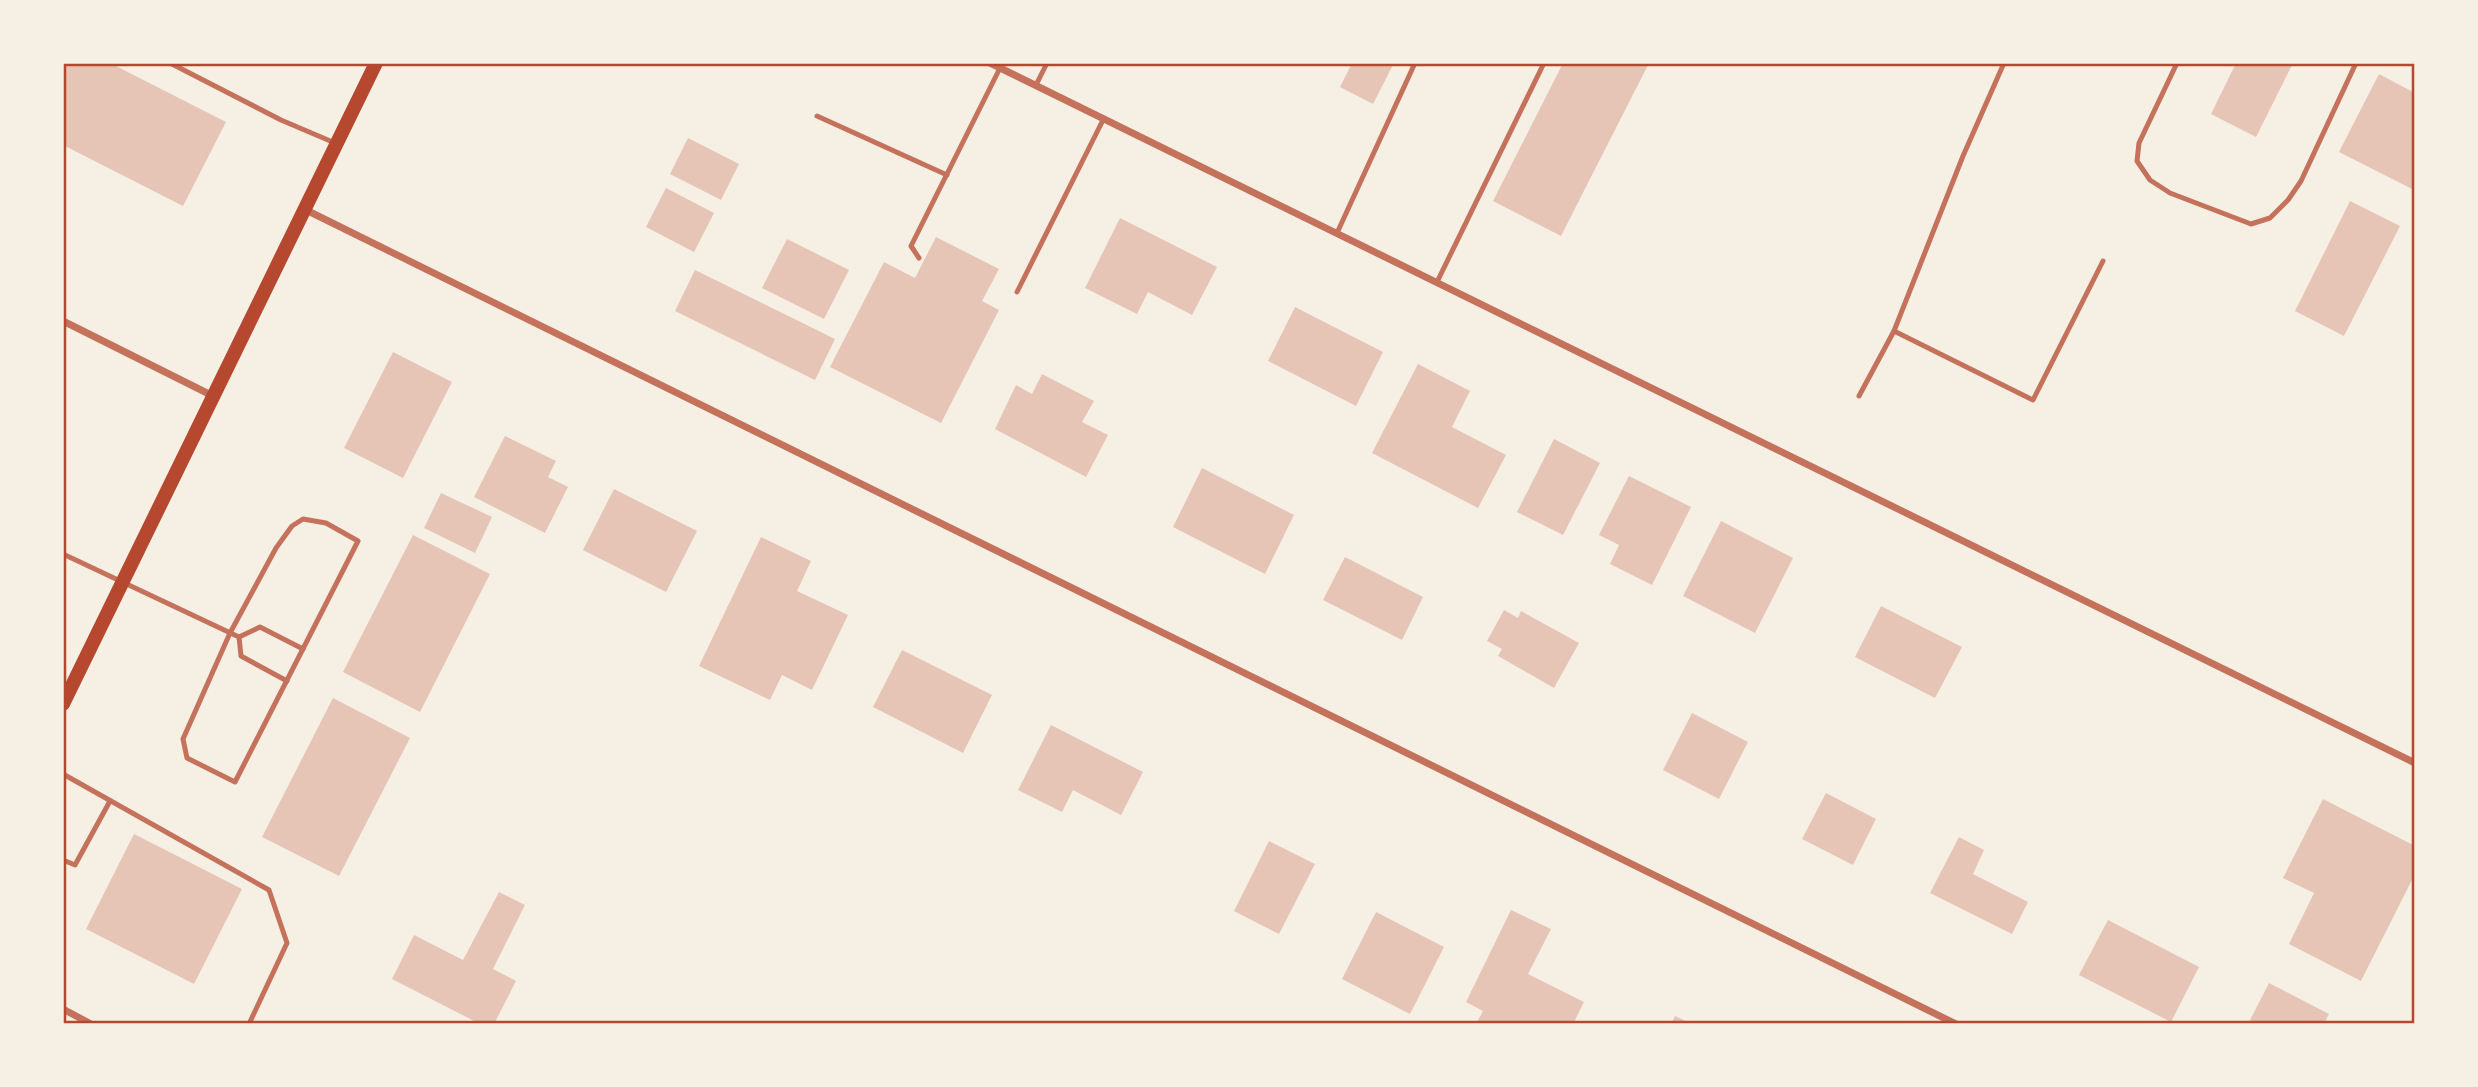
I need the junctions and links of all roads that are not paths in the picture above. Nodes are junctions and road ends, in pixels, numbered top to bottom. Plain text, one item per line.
1 (170, 63) edge
2 (376, 63) edge
3 (990, 63) edge
4 (1047, 63) edge
5 (1415, 63) edge
6 (1544, 63) edge
7 (2004, 63) edge
8 (2177, 63) edge
9 (2356, 63) edge
10 (1000, 68) junction
11 (1036, 85) junction
12 (817, 116) dead end
13 (1104, 118) junction
14 (338, 144) junction
15 (947, 175) junction
16 (306, 210) junction
17 (1337, 233) junction
18 (919, 258) dead end
19 (2103, 261) dead end
20 (1437, 282) junction
21 (1017, 292) dead end
22 (63, 321) edge
23 (1894, 331) junction
24 (1859, 396) dead end
25 (214, 397) junction
26 (63, 554) edge
27 (122, 583) junction
28 (230, 633) junction
29 (239, 637) junction
30 (303, 649) junction
31 (287, 681) junction
32 (67, 685) edge
33 (63, 704) edge
34 (2415, 763) edge
35 (63, 774) edge
36 (110, 801) junction
37 (63, 860) edge
38 (63, 1009) edge
39 (91, 1024) edge
40 (249, 1024) edge
41 (1956, 1024) edge

1 - 14 lane
2 - 14 main road
3 - 10 street
4 - 11 lane
5 - 17 lane
6 - 20 lane
7 - 23 lane
8 - 9 lane
10 - 11 street
10 - 15 lane
11 - 13 street
12 - 15 lane
13 - 17 street
13 - 21 lane
14 - 16 main road
15 - 18 lane
16 - 25 main road
16 - 41 street
17 - 20 street
19 - 23 lane
20 - 34 street
22 - 25 street
23 - 24 lane
25 - 27 main road
26 - 27 lane
27 - 28 lane
27 - 32 main road
28 - 29 lane
28 - 30 lane
28 - 31 lane
29 - 30 lane
29 - 31 lane
30 - 31 lane
32 - 33 main road
35 - 36 lane
36 - 37 lane
36 - 40 lane
38 - 39 street

